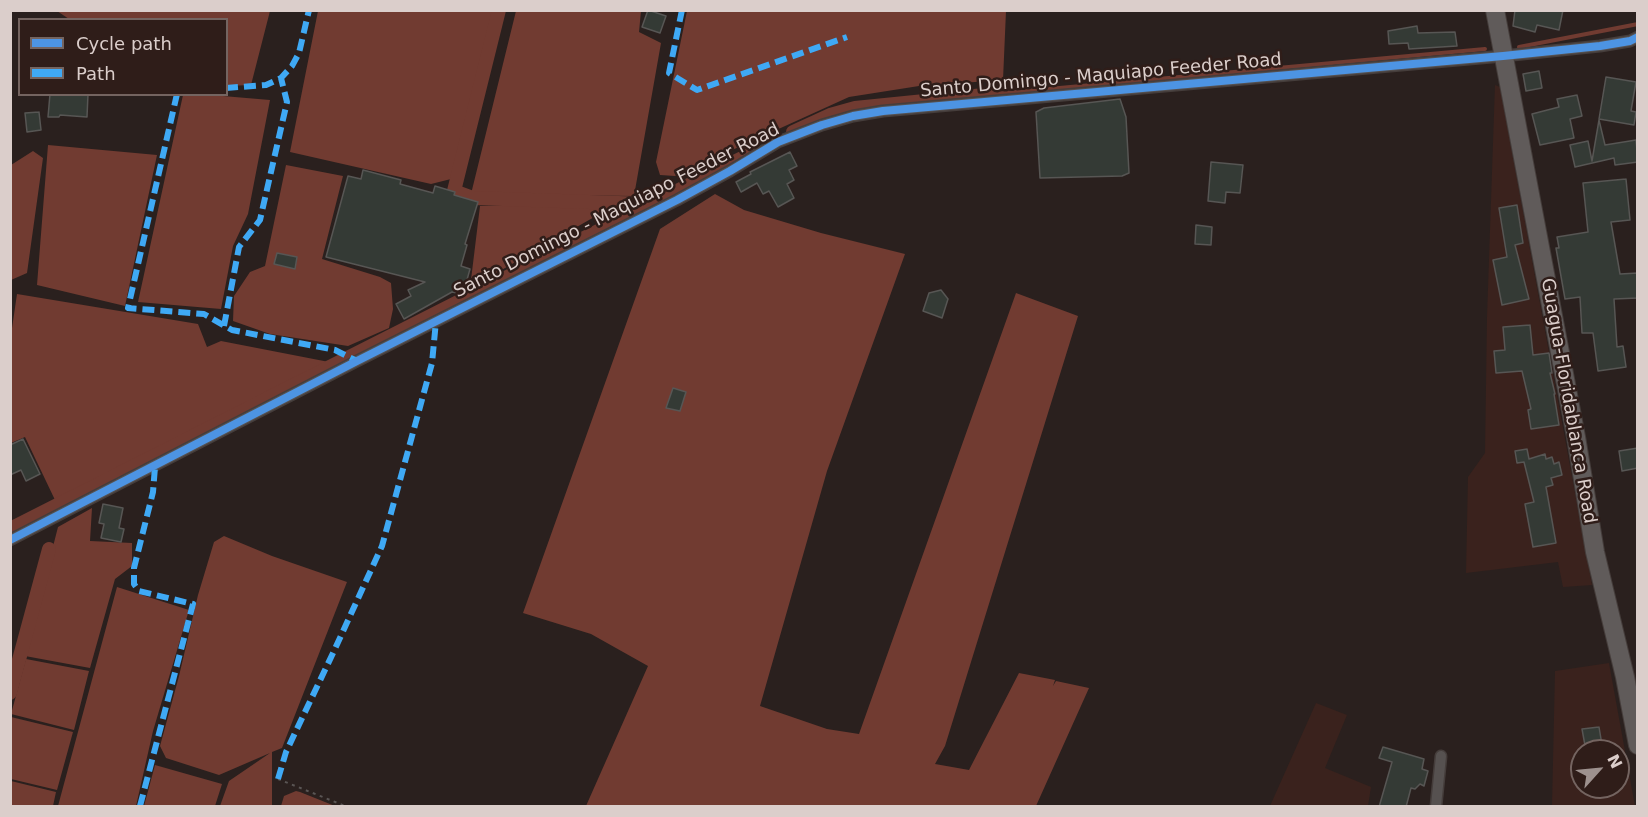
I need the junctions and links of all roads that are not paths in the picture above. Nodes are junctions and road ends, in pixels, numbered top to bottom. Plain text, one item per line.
1 (1495, 10) edge
2 (1638, 37) edge
3 (1503, 56) junction
4 (10, 540) edge
5 (1631, 676) edge
6 (1638, 745) edge
7 (1440, 756) dead end
8 (1436, 807) edge

1 - 3 main road, Guagua-Floridablanca Road
2 - 3 street, Santo Domingo - Maquiapo Feeder Road
3 - 4 street, Santo Domingo - Maquiapo Feeder Road
3 - 5 main road, Guagua-Floridablanca Road
5 - 6 main road, Guagua-Floridablanca Road
7 - 8 street

